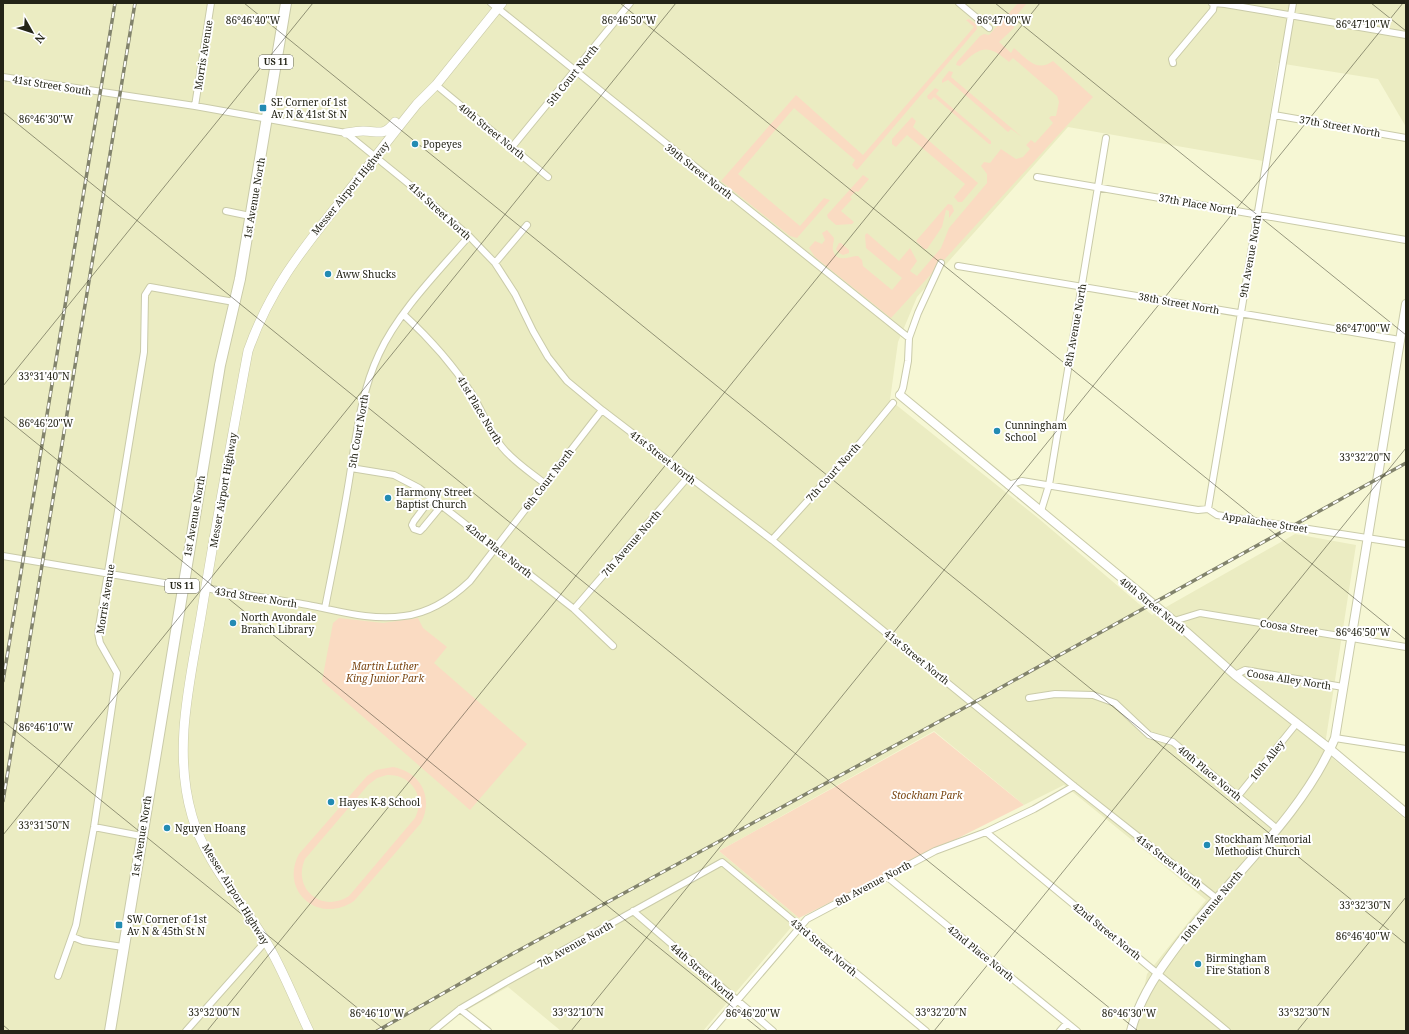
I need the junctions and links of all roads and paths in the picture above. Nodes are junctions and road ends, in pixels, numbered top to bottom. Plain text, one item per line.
1 (211, 3) edge
2 (286, 3) edge
3 (630, 3) edge
4 (959, 3) edge
5 (1293, 3) edge
6 (1213, 4) edge
7 (497, 5) edge
8 (1291, 16) junction
9 (990, 28) dead end
10 (1406, 35) edge
11 (1173, 63) dead end
12 (575, 72) junction
13 (3, 77) edge
14 (436, 84) junction
15 (100, 92) joint
16 (418, 104) junction
17 (195, 106) junction
18 (1274, 115) junction
19 (267, 120) junction
20 (346, 133) junction
21 (1106, 138) dead end
22 (1406, 138) edge
23 (512, 147) junction
24 (375, 156) junction
25 (548, 177) dead end
26 (1037, 177) dead end
27 (1098, 188) junction
28 (226, 211) dead end
29 (1257, 214) junction
30 (250, 216) junction
31 (527, 225) dead end
32 (469, 236) junction
33 (1406, 240) edge
34 (495, 263) junction
35 (940, 263) dead end
36 (958, 266) dead end
37 (1082, 287) junction
38 (234, 302) junction
39 (1406, 304) edge
40 (1240, 314) junction
41 (404, 315) junction
42 (908, 338) junction
43 (1400, 340) junction
44 (900, 395) joint
45 (893, 403) dead end
46 (602, 410) junction
47 (351, 468) junction
48 (688, 476) junction
49 (544, 483) junction
50 (1008, 485) junction
51 (1049, 485) junction
52 (432, 497) junction
53 (442, 505) junction
54 (1208, 509) junction
55 (1040, 511) junction
56 (1368, 538) junction
57 (772, 540) junction
58 (1406, 544) edge
59 (496, 548) junction
60 (3, 556) edge
61 (109, 573) junction
62 (182, 586) junction
63 (205, 588) junction
64 (325, 608) junction
65 (574, 609) junction
66 (1174, 621) junction
67 (1351, 638) junction
68 (613, 646) dead end
69 (1406, 647) edge
70 (1235, 675) junction
71 (1343, 687) junction
72 (1029, 698) dead end
73 (1296, 724) junction
74 (1335, 738) junction
75 (1330, 749) junction
76 (1406, 749) edge
77 (1074, 786) junction
78 (1238, 796) junction
79 (1406, 813) edge
80 (94, 827) junction
81 (1276, 828) junction
82 (986, 832) junction
83 (141, 836) junction
84 (722, 862) joint
85 (886, 876) junction
86 (1216, 898) junction
87 (633, 911) junction
88 (799, 926) junction
89 (73, 937) junction
90 (266, 941) junction
91 (123, 948) junction
92 (1157, 973) junction
93 (58, 976) dead end
94 (736, 1001) junction
95 (460, 1009) junction
96 (1067, 1023) junction
97 (110, 1031) edge
98 (186, 1031) edge
99 (308, 1031) edge
100 (433, 1031) edge
101 (488, 1031) edge
102 (711, 1031) edge
103 (773, 1031) edge
104 (926, 1031) edge
105 (1060, 1031) edge
106 (1077, 1031) edge
107 (1131, 1031) edge
108 (1227, 1031) edge

1 - 17 street, Morris Avenue
2 - 19 main road, 1st Avenue North / US 11
3 - 12 street, 5th Court North
4 - 9 street
5 - 8 street, 9th Avenue North
6 - 8 street
6 - 11 street
7 - 12 street, 39th Street North
7 - 14 main road, Messer Airport Highway
8 - 10 street
8 - 18 street, 9th Avenue North
12 - 23 street, 5th Court North
12 - 42 street, 39th Street North
13 - 15 street, 41st Street South
14 - 16 main road, Messer Airport Highway
14 - 23 street, 40th Street North
15 - 17 street, 41st Street North
16 - 20 main road
16 - 24 main road, Messer Airport Highway
17 - 19 street, 41st Street North
18 - 22 street, 37th Street North
18 - 29 street, 9th Avenue North
19 - 20 street, 41st Street North
19 - 30 main road, 1st Avenue North / US 11
20 - 24 street, 41st Street North
21 - 27 street, 8th Avenue North
23 - 25 street, 40th Street North
24 - 32 street, 41st Street North
24 - 63 main road, Messer Airport Highway
26 - 27 street, 37th Place North
27 - 29 street, 37th Place North
27 - 37 street, 8th Avenue North
28 - 30 street
29 - 33 street, 37th Place North
29 - 40 street, 9th Avenue North
30 - 38 main road, 1st Avenue North / US 11
31 - 34 street
32 - 34 street, 41st Street North
32 - 41 street, 5th Court North
34 - 46 street, 41st Street North
35 - 42 street
36 - 37 street, 38th Street North
37 - 40 street, 38th Street North
37 - 51 street, 8th Avenue North
38 - 61 street, Morris Avenue
38 - 62 main road, 1st Avenue North / US 11
39 - 43 street, 10th Avenue North
40 - 43 street, 38th Street North
40 - 54 street, 9th Avenue North
41 - 47 street, 5th Court North
41 - 49 street, 41st Place North
42 - 44 street
43 - 56 street, 10th Avenue North
44 - 50 street, 40th Street North
45 - 57 street, 7th Court North
46 - 48 street, 41st Street North
46 - 49 street, 6th Court North
47 - 52 street, 42nd Place North
47 - 64 street, 5th Court North
48 - 57 street, 41st Street North
48 - 65 street, 7th Avenue North
49 - 59 street, 6th Court North
50 - 51 street, Appalachee Street
50 - 55 street, 40th Street North
51 - 54 street, Appalachee Street
51 - 55 street, 8th Avenue North
52 - 53 street, 42nd Place North
52 - 53 street
53 - 59 street, 42nd Place North
54 - 56 street, Appalachee Street
55 - 66 street, 40th Street North
56 - 58 street, Appalachee Street
56 - 67 street, 10th Avenue North
57 - 77 street, 41st Street North
59 - 64 street, 43rd Street North
59 - 65 street, 42nd Place North
60 - 61 street
61 - 62 street
61 - 80 street, Morris Avenue
62 - 83 main road, 1st Avenue North / US 11
63 - 64 street, 43rd Street North
63 - 90 main road, Messer Airport Highway
65 - 68 street, 42nd Place North
66 - 67 street, Coosa Street
66 - 70 street, 40th Street North
67 - 69 street, Coosa Street
67 - 71 street, 10th Avenue North
70 - 71 street, Coosa Alley North
70 - 73 street, 40th Street North
71 - 74 street, 10th Avenue North
72 - 78 street, 40th Place North
73 - 75 street, 40th Street North
73 - 78 street, 10th Alley
74 - 75 street, 10th Avenue North
74 - 76 street
75 - 79 street, 40th Street North
75 - 81 street, 10th Avenue North
77 - 82 street, 8th Avenue North
77 - 86 street, 41st Street North
78 - 81 street, 40th Place North
80 - 83 street
80 - 89 street, Morris Avenue
81 - 86 street, 10th Avenue North
82 - 85 street, 8th Avenue North
82 - 92 street, 42nd Street North
83 - 91 main road, 1st Avenue North / US 11
84 - 87 street, 7th Avenue North
84 - 88 street, 43rd Street North
85 - 88 street, 8th Avenue North
85 - 96 street, 42nd Place North
86 - 92 street, 10th Avenue North
87 - 94 street, 44th Street North
87 - 95 street, 7th Avenue North
88 - 94 street, 8th Avenue North
88 - 104 street, 43rd Street North
89 - 91 street
89 - 93 street, Morris Avenue
90 - 98 street
90 - 99 main road, Messer Airport Highway
91 - 97 main road, 1st Avenue North / US 11
92 - 107 street, 10th Avenue North
92 - 108 street, 42nd Street North
94 - 102 street, 8th Avenue North
94 - 103 street, 44th Street North
95 - 100 street, 7th Avenue North
95 - 101 street
96 - 105 street
96 - 106 street, 42nd Place North

